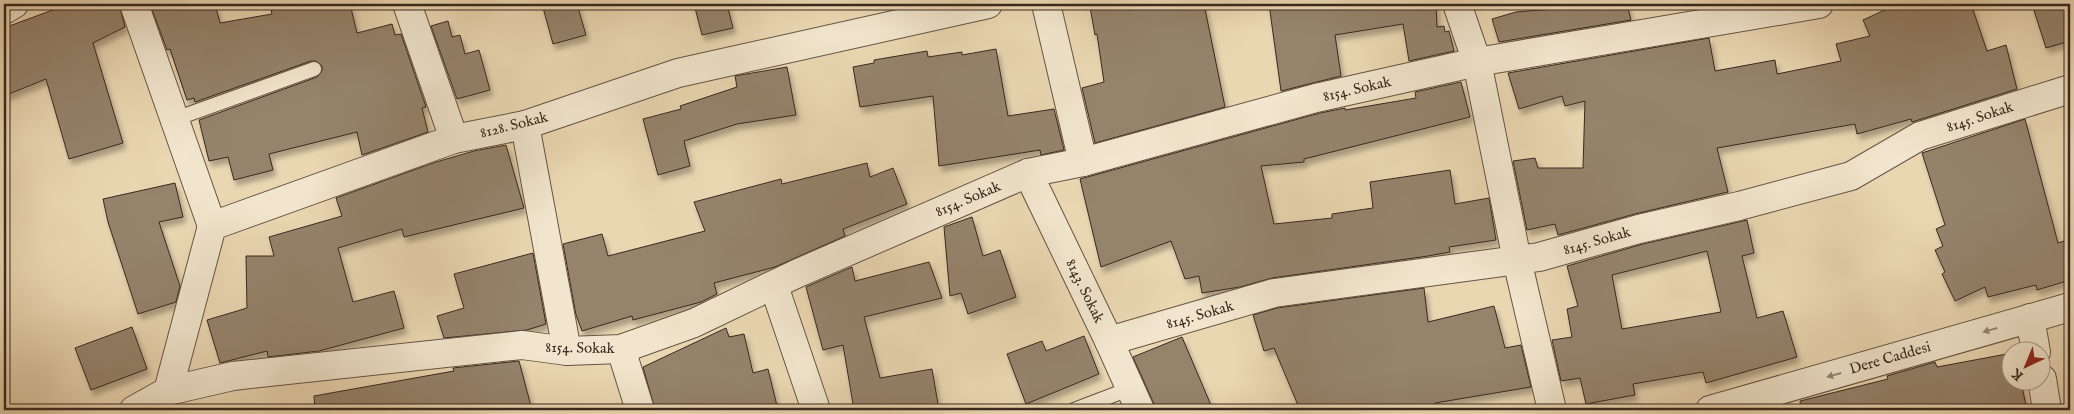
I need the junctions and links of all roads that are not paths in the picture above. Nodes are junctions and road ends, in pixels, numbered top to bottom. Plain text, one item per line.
1 (14, 4) edge
2 (134, 4) edge
3 (407, 4) edge
4 (988, 4) edge
5 (1046, 4) edge
6 (1457, 4) edge
7 (1819, 4) edge
8 (4, 10) edge
9 (1477, 62) junction
10 (314, 69) dead end
11 (2070, 88) edge
12 (175, 119) junction
13 (525, 125) junction
14 (454, 139) junction
15 (1083, 162) junction
16 (1028, 174) junction
17 (212, 226) junction
18 (1517, 260) junction
19 (774, 286) junction
20 (2070, 307) edge
21 (2030, 318) junction
22 (1109, 341) junction
23 (2034, 342) edge
24 (621, 349) junction
25 (567, 351) junction
26 (168, 391) junction
27 (2044, 392) edge
28 (1134, 400) edge
29 (134, 410) edge
30 (640, 410) edge
31 (816, 410) edge
32 (1074, 410) edge
33 (1552, 410) edge
34 (1710, 410) edge
35 (2047, 410) edge

1 - 8 street
2 - 12 street
3 - 14 street
4 - 13 street, 8128. Sokak
5 - 15 street
6 - 9 street
7 - 9 street, 8154. Sokak
9 - 15 street, 8154. Sokak
9 - 18 street
10 - 12 lane
11 - 18 street, 8145. Sokak
12 - 17 street
13 - 14 street, 8128. Sokak
13 - 25 street
14 - 17 street, 8128. Sokak
15 - 16 street, 8154. Sokak
16 - 19 street, 8154. Sokak
16 - 22 street, 8143. Sokak
17 - 26 street
18 - 22 street, 8145. Sokak
18 - 33 street
19 - 24 street, 8154. Sokak
19 - 31 street
20 - 21 street, Dere Caddesi
21 - 23 street
21 -> 34 street, Dere Caddesi
22 - 28 street, 8143. Sokak
24 - 25 street, 8154. Sokak
24 - 30 street
25 - 26 street, 8154. Sokak
26 - 29 street, 8154. Sokak
27 - 35 street
28 - 32 lane

